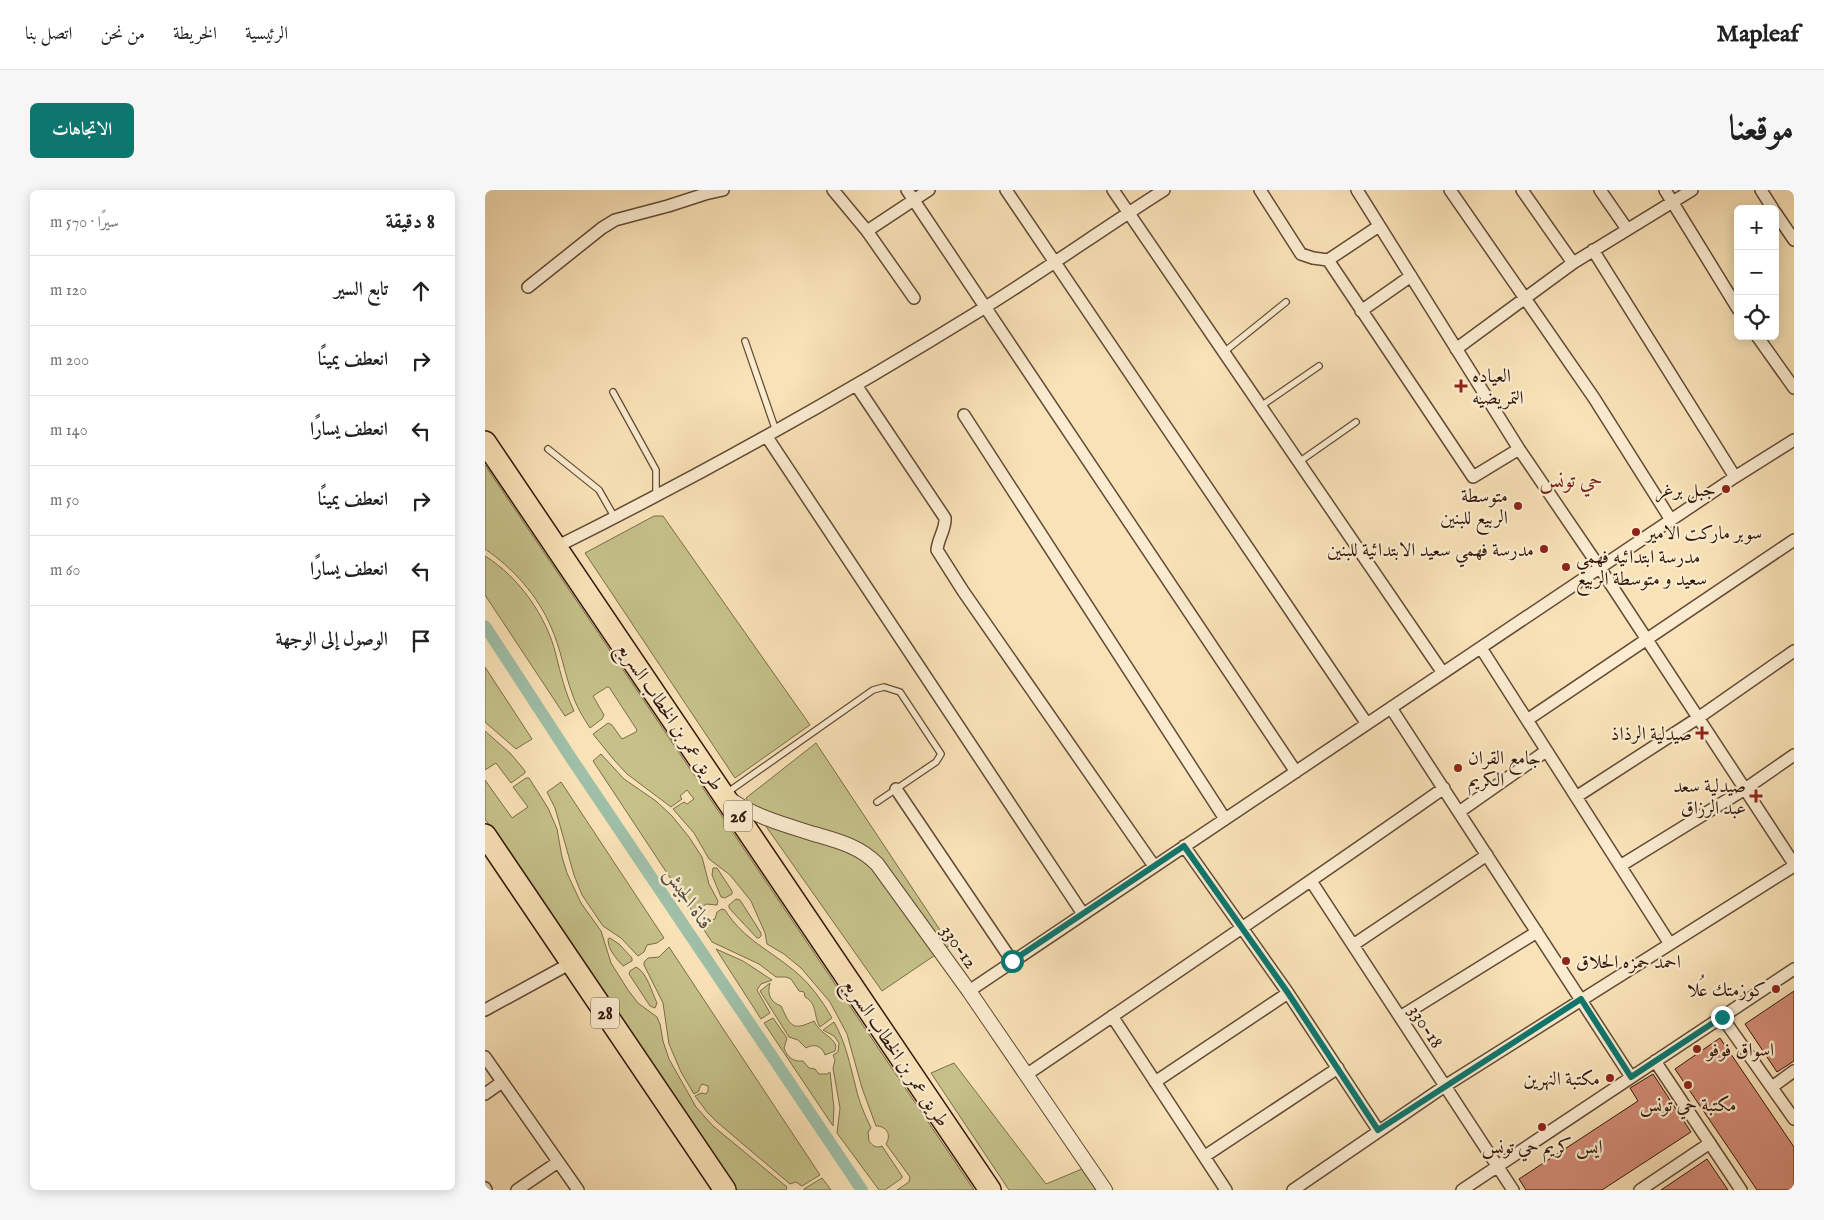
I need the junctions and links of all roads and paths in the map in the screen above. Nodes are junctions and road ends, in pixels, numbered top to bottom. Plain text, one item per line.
1 (723, 190) edge
2 (833, 190) edge
3 (929, 190) edge
4 (1006, 190) edge
5 (1113, 190) edge
6 (1164, 190) edge
7 (1260, 190) edge
8 (1357, 190) edge
9 (1450, 190) edge
10 (1522, 190) edge
11 (1601, 190) edge
12 (1665, 190) edge
13 (1692, 190) edge
14 (1761, 190) edge
15 (910, 195) edge
16 (1671, 202) junction
17 (1771, 205) edge
18 (1129, 213) junction
19 (1779, 218) edge
20 (1379, 226) junction
21 (1627, 229) junction
22 (867, 231) junction
23 (1794, 240) edge
24 (1593, 250) junction
25 (1328, 260) junction
26 (1054, 262) junction
27 (1573, 263) junction
28 (1411, 276) junction
29 (528, 287) dead end
30 (914, 298) dead end
31 (1525, 299) junction
32 (1286, 302) dead end
33 (1734, 303) edge
34 (985, 307) junction
35 (1361, 311) junction
36 (745, 340) dead end
37 (1760, 340) edge
38 (1456, 349) junction
39 (1224, 352) junction
40 (1319, 366) dead end
41 (856, 385) junction
42 (1794, 388) edge
43 (613, 392) dead end
44 (1261, 406) junction
45 (964, 415) dead end
46 (1355, 422) dead end
47 (772, 434) junction
48 (1794, 440) edge
49 (485, 442) edge
50 (1519, 449) junction
51 (548, 450) dead end
52 (1299, 462) junction
53 (1735, 478) junction
54 (656, 497) junction
55 (615, 518) junction
56 (1671, 520) junction
57 (1794, 540) edge
58 (556, 548) junction
59 (1600, 568) junction
60 (1647, 639) junction
61 (1481, 648) junction
62 (1794, 651) edge
63 (1443, 673) junction
64 (1391, 708) junction
65 (1698, 718) junction
66 (1527, 720) junction
67 (1367, 724) junction
68 (1546, 750) junction
69 (1794, 755) edge
70 (1296, 772) junction
71 (1444, 788) junction
72 (896, 789) junction
73 (1745, 790) junction
74 (724, 796) junction
75 (1576, 797) junction
76 (877, 802) dead end
77 (1459, 812) junction
78 (1225, 820) junction
79 (485, 835) edge
80 (1184, 846) junction
81 (1487, 855) junction
82 (1792, 858) edge
83 (1154, 866) junction
84 (1620, 866) junction
85 (1311, 881) junction
86 (1083, 914) junction
87 (1241, 927) junction
88 (1537, 932) junction
89 (1670, 944) junction
90 (1353, 945) junction
91 (1012, 961) junction
92 (571, 963) junction
93 (1794, 968) edge
94 (969, 991) junction
95 (1288, 993) junction
96 (1581, 999) junction
97 (485, 1010) edge
98 (1112, 1016) junction
99 (1400, 1017) junction
100 (1722, 1017) junction
101 (485, 1057) edge
102 (1655, 1061) junction
103 (1338, 1068) junction
104 (1794, 1071) edge
105 (1026, 1075) junction
106 (1631, 1077) junction
107 (502, 1082) junction
108 (1155, 1082) junction
109 (1445, 1086) junction
110 (1772, 1087) junction
111 (485, 1094) edge
112 (1794, 1119) edge
113 (1378, 1130) junction
114 (1710, 1143) junction
115 (1205, 1156) junction
116 (559, 1162) junction
117 (1497, 1166) junction
118 (517, 1190) edge
119 (577, 1190) edge
120 (725, 1190) edge
121 (990, 1190) edge
122 (1105, 1190) edge
123 (1226, 1190) edge
124 (1293, 1190) edge
125 (1462, 1190) edge
126 (1513, 1190) edge
127 (1640, 1190) edge
128 (1741, 1190) edge

1 - 29 street
2 - 22 street
3 - 15 street
4 - 26 street
5 - 18 street
6 - 18 street
7 - 25 street
8 - 20 street
9 - 31 street
10 - 27 street
11 - 21 street
12 - 16 street
13 - 16 street
14 - 17 street
15 - 22 street
15 - 34 street
16 - 21 street
16 - 33 street
18 - 26 street
18 - 39 street
19 - 23 street
20 - 25 street
20 - 28 street
21 - 24 street
22 - 30 street
24 - 27 street
24 - 53 street
25 - 35 street
26 - 34 street
26 - 67 street
27 - 31 street
28 - 35 street
28 - 38 street
31 - 38 street
31 - 56 street
32 - 39 lane
34 - 41 street
34 - 70 street
35 - 50 street
36 - 47 lane
37 - 42 street
38 - 50 street
39 - 44 street
40 - 44 lane
41 - 47 street
41 - 83 street
43 - 54 lane
44 - 52 street
45 - 78 street
46 - 52 lane
47 - 54 street
47 - 86 street
48 - 53 street
49 - 58 highway, طريق عمر بن الخطاب السريع / 26
50 - 59 street
51 - 55 lane
52 - 63 street
53 - 56 street
54 - 55 street
55 - 58 street
56 - 59 street
57 - 60 street
58 - 74 highway, طريق عمر بن الخطاب السريع / 26
59 - 60 street
59 - 61 street
60 - 65 street
60 - 66 street
61 - 63 street
61 - 66 street
62 - 65 street
63 - 64 street
64 - 67 street
64 - 71 street
65 - 73 street
65 - 75 street
66 - 68 street
67 - 70 street
68 - 75 street
68 - 77 street
69 - 73 street
70 - 78 street
71 - 77 street
71 - 85 street
72 - 74 lane
72 - 76 lane
72 - 91 street
73 - 82 street
73 - 84 street
74 - 94 street, 330-12
74 - 121 highway, طريق عمر بن الخطاب السريع / 26
75 - 84 street
77 - 81 street
78 - 80 street
79 - 92 highway, 28
80 - 83 street
80 - 87 street
81 - 88 street
81 - 90 street
82 - 89 street
83 - 86 street
84 - 89 street
85 - 87 street
85 - 90 street, 330-18
86 - 91 street
87 - 95 street
87 - 98 street
88 - 96 street
88 - 99 street
89 - 96 street
90 - 99 street, 330-18
91 - 94 street
92 - 97 street
92 - 120 highway, 28
93 - 100 street
94 - 105 street, 330-12
95 - 103 street
95 - 108 street
96 - 106 street
96 - 109 street
98 - 105 street
98 - 108 street
99 - 109 street, 330-18
100 - 102 street
100 - 110 street
101 - 107 street
102 - 106 street
102 - 114 street
103 - 113 street
103 - 115 street
104 - 110 street
105 - 122 street, 330-12
106 - 117 street
107 - 111 street
107 - 116 street
108 - 115 street
109 - 113 street
109 - 117 street, 330-18
110 - 112 street
113 - 124 street
114 - 127 street
114 - 128 street
115 - 123 street
116 - 118 street
116 - 119 street
117 - 125 street
117 - 126 street, 330-18

